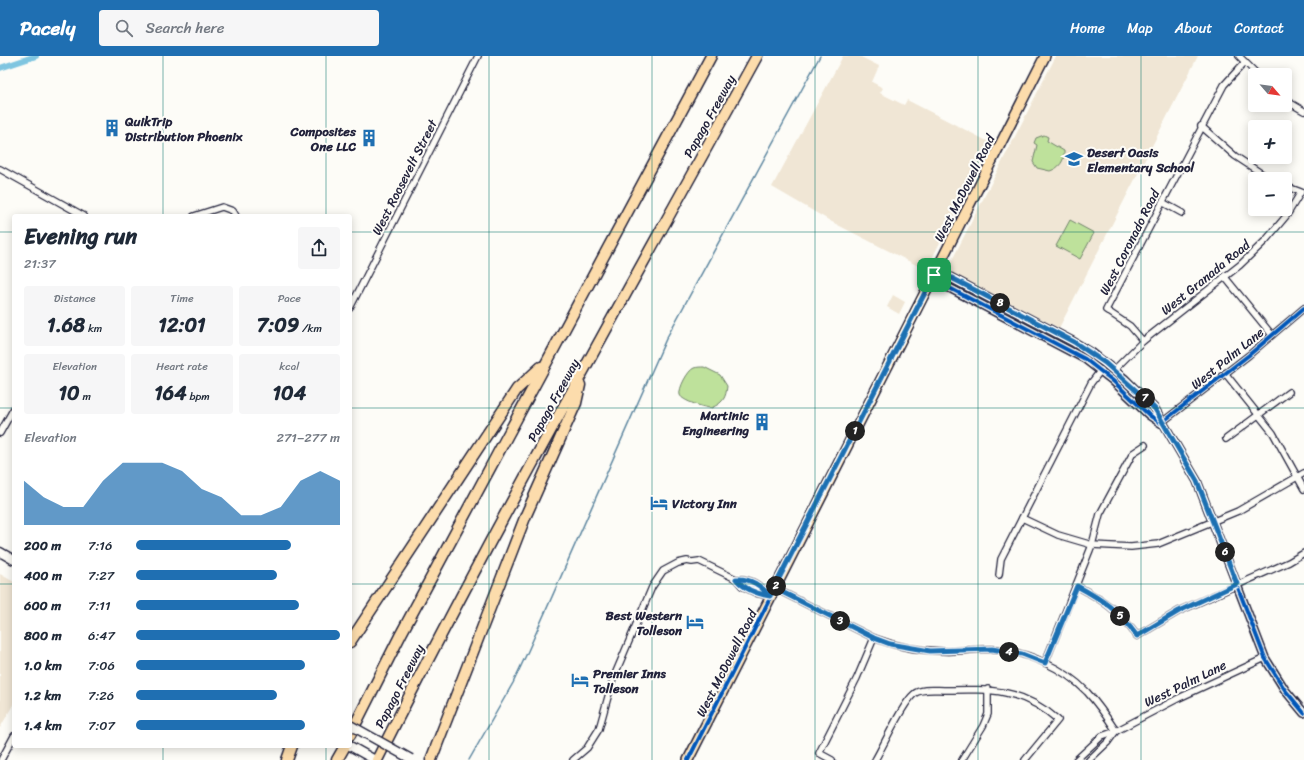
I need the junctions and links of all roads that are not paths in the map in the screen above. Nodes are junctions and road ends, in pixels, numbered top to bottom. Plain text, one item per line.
1 (478, 56) edge
2 (711, 56) edge
3 (757, 56) edge
4 (1045, 56) edge
5 (1239, 56) edge
6 (1245, 62) junction
7 (1251, 68) edge
8 (1292, 104) edge
9 (1304, 111) edge
10 (1201, 126) junction
11 (0, 169) edge
12 (1259, 172) edge
13 (1292, 189) edge
14 (1162, 202) junction
15 (1292, 206) edge
16 (235, 213) edge
17 (1182, 213) dead end
18 (80, 214) edge
19 (200, 214) edge
20 (1286, 216) edge
21 (934, 275) junction
22 (1224, 276) junction
23 (352, 300) edge
24 (1304, 308) edge
25 (1272, 335) junction
26 (1143, 342) junction
27 (1083, 347) junction
28 (1078, 355) junction
29 (547, 362) junction
30 (1101, 370) junction
31 (1114, 370) junction
32 (584, 372) junction
33 (1225, 372) junction
34 (1289, 392) dead end
35 (12, 412) edge
36 (1259, 414) junction
37 (1161, 423) junction
38 (0, 433) edge
39 (1226, 439) dead end
40 (1145, 445) dead end
41 (1304, 473) edge
42 (1297, 477) junction
43 (1304, 489) edge
44 (1022, 518) junction
45 (1214, 521) junction
46 (1092, 545) junction
47 (0, 552) edge
48 (1304, 553) edge
49 (12, 559) edge
50 (999, 575) dead end
51 (1237, 584) junction
52 (1077, 586) junction
53 (772, 592) junction
54 (874, 638) junction
55 (352, 639) edge
56 (1265, 658) junction
57 (1045, 663) junction
58 (988, 689) junction
59 (1304, 713) edge
60 (352, 726) edge
61 (352, 731) edge
62 (1116, 731) junction
63 (12, 740) edge
64 (352, 747) edge
65 (291, 748) edge
66 (344, 748) edge
67 (1, 760) edge
68 (288, 760) edge
69 (338, 760) edge
70 (376, 760) edge
71 (412, 760) edge
72 (431, 760) edge
73 (573, 760) edge
74 (688, 760) edge
75 (832, 760) edge
76 (875, 760) edge
77 (962, 760) edge
78 (1025, 760) edge
79 (1076, 760) edge
80 (1089, 760) edge

1 - 23 street, West Roosevelt Street
2 - 29 highway, Papago Freeway
3 - 32 highway, Papago Freeway
4 - 21 main road, West McDowell Road
5 - 6 street
6 - 7 street
6 - 10 street, West Coronado Road
8 - 9 street
10 - 12 street
10 - 14 street, West Coronado Road
11 - 18 street
13 - 15 street, West Granada Road
14 - 17 street
14 - 26 street, West Coronado Road
16 - 19 street
20 - 22 street, West Granada Road
21 - 27 street
21 - 28 street
21 - 53 main road, West McDowell Road
22 - 25 street
22 - 26 street, West Granada Road
24 - 25 street, West Palm Lane
25 - 33 street, West Palm Lane
26 - 31 street, West Granada Road
27 - 28 street
27 - 31 street
28 - 30 street
29 - 55 highway
29 - 61 highway, Papago Freeway
30 - 37 street
30 - 44 street
31 - 37 street
32 - 70 highway, Papago Freeway
32 - 72 highway
33 - 36 street
33 - 37 street, West Palm Lane
34 - 36 street
35 - 38 street
36 - 39 street
36 - 42 street
37 - 45 street
40 - 46 street
41 - 42 street
42 - 43 street
42 - 45 street
44 - 46 street
44 - 50 street
45 - 46 street
45 - 51 street
46 - 52 street
47 - 49 main road
48 - 51 street
51 - 52 street
51 - 56 street
52 - 57 street
53 - 54 street
53 - 73 street
53 - 74 main road, West McDowell Road
54 - 57 street
54 - 75 street
56 - 59 street
56 - 62 street, West Palm Lane
57 - 62 street
58 - 76 street
58 - 77 street
58 - 78 street
60 - 71 main road, bridge
62 - 79 street, West Palm Lane
62 - 80 street, West Palm Lane
63 - 67 street
64 - 70 main road
65 - 68 highway
66 - 69 highway

